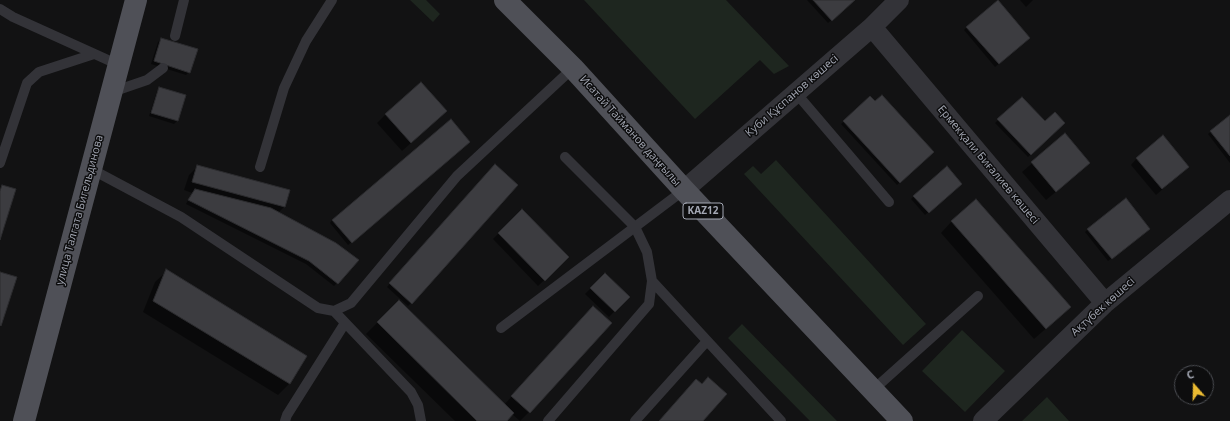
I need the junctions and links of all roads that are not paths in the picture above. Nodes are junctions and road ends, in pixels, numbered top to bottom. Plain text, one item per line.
1 (136, 0) edge
2 (184, 0) edge
3 (332, 0) edge
4 (505, 0) edge
5 (899, 0) edge
6 (0, 9) edge
7 (872, 27) junction
8 (175, 36) dead end
9 (94, 54) junction
10 (119, 65) junction
11 (163, 68) dead end
12 (573, 68) junction
13 (112, 92) junction
14 (796, 93) junction
15 (565, 157) dead end
16 (0, 163) edge
17 (260, 167) dead end
18 (91, 169) junction
19 (684, 190) junction
20 (1230, 200) edge
21 (889, 202) dead end
22 (635, 227) junction
23 (652, 281) junction
24 (978, 296) dead end
25 (1105, 302) junction
26 (334, 312) junction
27 (345, 323) junction
28 (501, 328) dead end
29 (708, 342) junction
30 (873, 390) junction
31 (24, 421) edge
32 (285, 421) edge
33 (421, 421) edge
34 (548, 421) edge
35 (635, 421) edge
36 (781, 421) edge
37 (902, 421) edge
38 (983, 421) edge

1 - 10 main road, улица Талгата Бигельдинова
2 - 8 lane
3 - 17 lane
4 - 12 main road, Исатай Тайманов даңғылы / KAZ12
5 - 7 street, Куби Құспанов көшесi
6 - 9 lane
7 - 14 street, Куби Құспанов көшесi
7 - 25 street, Ермекқали Биғалиев көшесі
9 - 10 lane
9 - 16 lane
10 - 13 main road, улица Талгата Бигельдинова
11 - 13 lane
12 - 19 main road, Исатай Тайманов даңғылы / KAZ12
12 - 26 lane
13 - 18 main road, улица Талгата Бигельдинова
14 - 19 street, Куби Құспанов көшесi
14 - 21 lane
15 - 22 lane
18 - 26 lane
18 - 31 main road, улица Талгата Бигельдинова
19 - 22 lane
19 - 30 main road, Исатай Тайманов даңғылы / KAZ12
20 - 25 street, Ақтүбек көшесi
22 - 23 lane
22 - 28 lane
23 - 29 lane
23 - 34 lane
24 - 30 lane
25 - 38 street, Ақтүбек көшесi
26 - 27 lane
27 - 32 lane
27 - 33 lane
29 - 35 lane
29 - 36 lane
30 - 37 main road, Исатай Тайманов даңғылы / KAZ12

